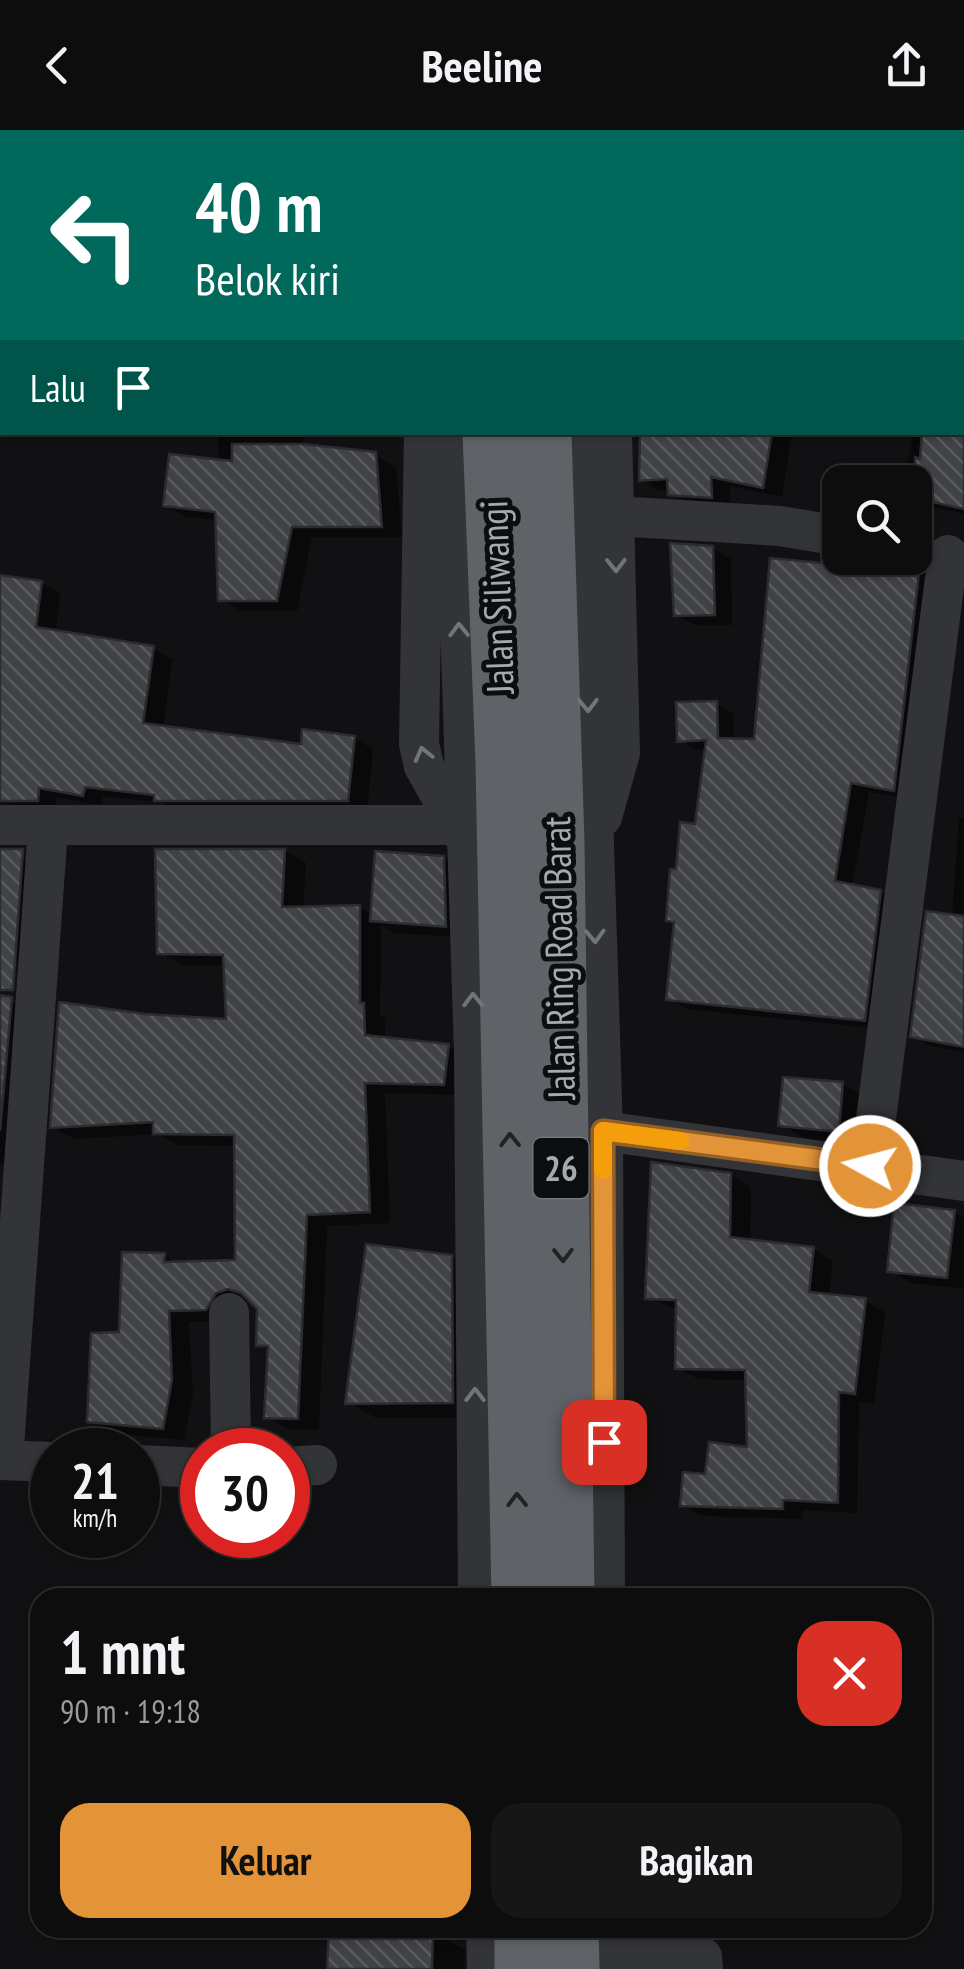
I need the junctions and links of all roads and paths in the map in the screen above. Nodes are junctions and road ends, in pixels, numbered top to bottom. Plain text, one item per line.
1 (424, 435) edge
2 (454, 435) edge
3 (490, 435) edge
4 (544, 435) edge
5 (581, 435) edge
6 (612, 435) edge
7 (615, 516) junction
8 (822, 533) edge
9 (942, 554) edge
10 (554, 738) joint
11 (482, 762) junction
12 (0, 825) edge
13 (48, 828) junction
14 (475, 838) junction
15 (574, 841) junction
16 (603, 1131) junction
17 (870, 1166) junction
18 (964, 1181) edge
19 (229, 1313) dead end
20 (231, 1428) edge
21 (1, 1460) edge
22 (30, 1461) edge
23 (478, 1588) edge
24 (518, 1588) edge
25 (567, 1588) edge
26 (605, 1588) edge
27 (486, 1938) edge
28 (522, 1938) edge
29 (592, 1950) edge
30 (486, 1969) edge
31 (522, 1969) edge
32 (703, 1969) edge

14 -> 1 street
11 -> 2 street
3 - 11 highway, Jalan Siliwangi / 26
4 - 10 highway, Jalan Siliwangi / 26
5 -> 15 street
6 - 7 street
7 - 8 street
7 -> 15 street
9 - 17 street
10 - 15 highway, Jalan Ring Road Barat / 26
11 - 14 highway, Jalan Ring Road Barat / 26
12 - 13 street
13 - 14 street
13 - 21 street
23 -> 14 street
24 -> 14 highway, Jalan Ring Road Barat / 26
15 -> 16 street
15 -> 25 highway, Jalan Ring Road Barat / 26
16 - 17 street
16 - 26 street
17 - 18 street
19 - 20 street
21 - 22 street
27 - 30 street
28 - 31 highway
29 - 32 street

